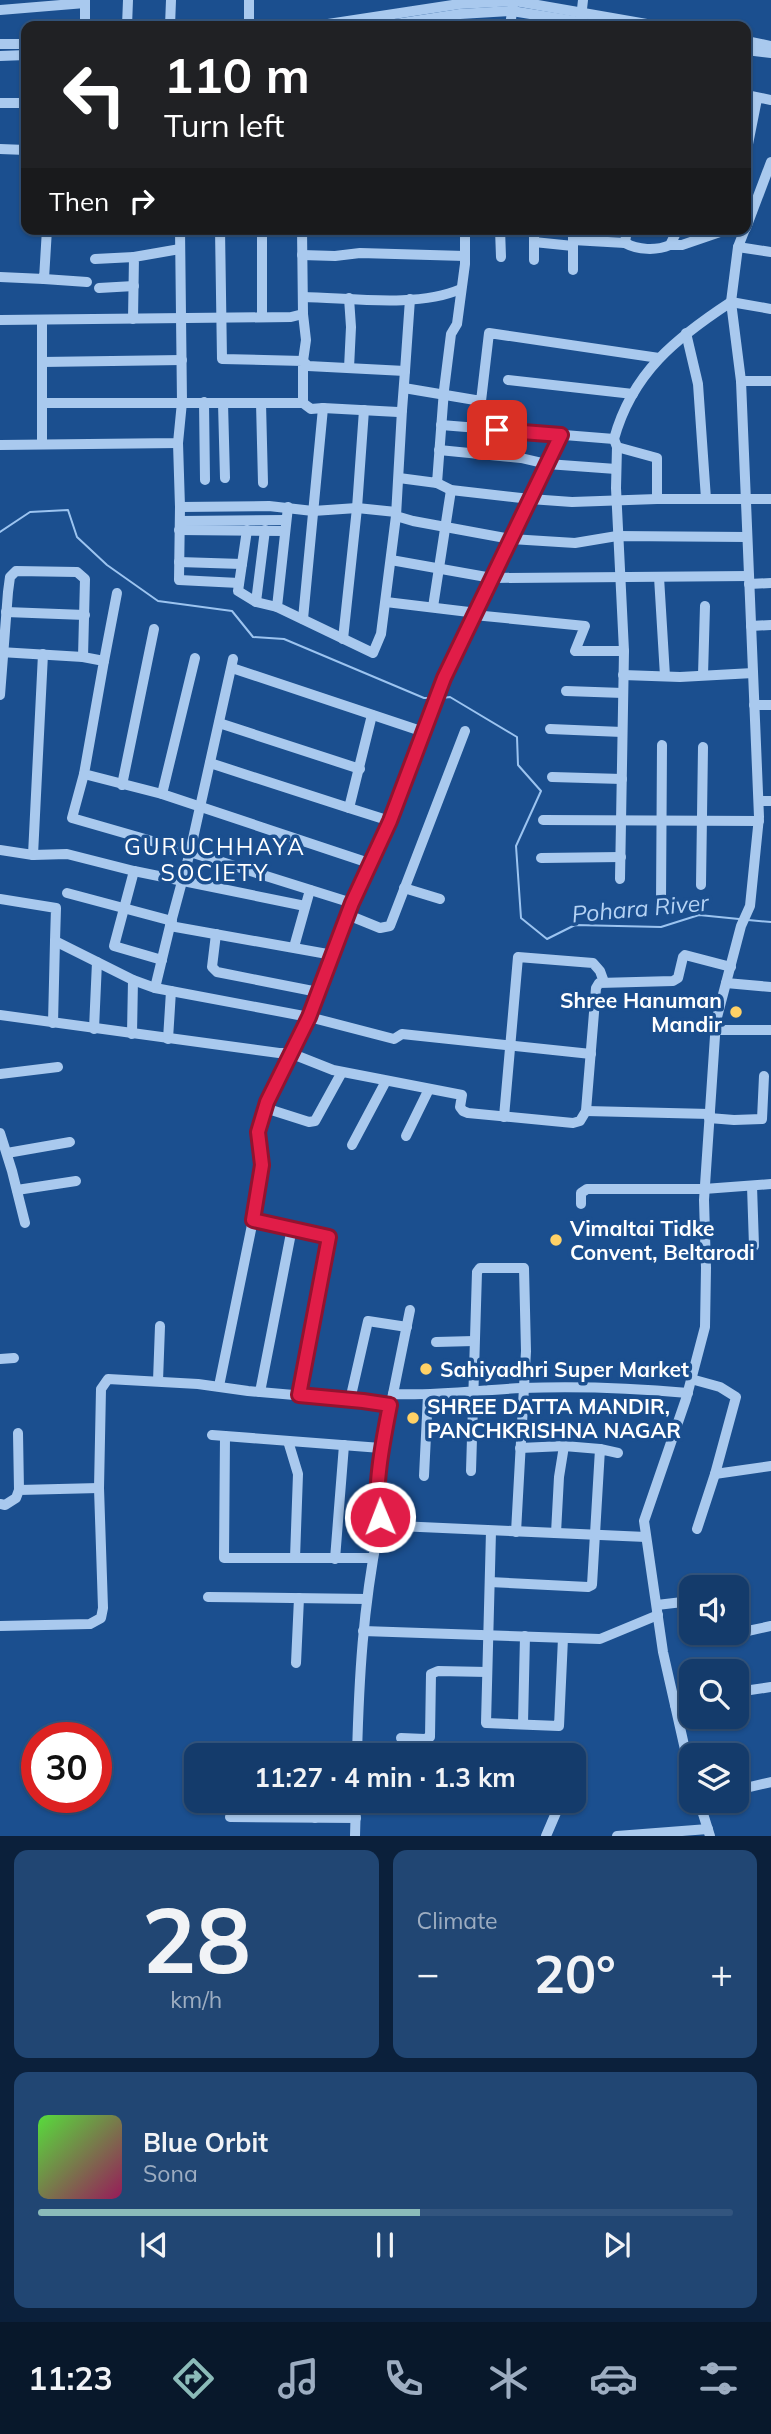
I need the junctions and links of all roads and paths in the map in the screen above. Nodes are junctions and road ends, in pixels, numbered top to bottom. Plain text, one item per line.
1 (128, 0) edge
2 (171, 0) edge
3 (249, 0) edge
4 (583, 0) edge
5 (85, 2) edge
6 (49, 3) edge
7 (460, 6) edge
8 (512, 6) edge
9 (0, 10) edge
10 (581, 18) junction
11 (85, 21) edge
12 (127, 21) edge
13 (170, 21) edge
14 (249, 21) edge
15 (351, 21) edge
16 (402, 21) edge
17 (557, 21) edge
18 (565, 21) edge
19 (590, 21) edge
20 (610, 21) edge
21 (751, 42) edge
22 (0, 44) edge
23 (21, 44) edge
24 (771, 46) edge
25 (751, 51) edge
26 (771, 54) edge
27 (21, 55) edge
28 (0, 56) edge
29 (751, 97) edge
30 (757, 99) junction
31 (771, 100) edge
32 (0, 103) edge
33 (21, 103) edge
34 (751, 122) edge
35 (0, 149) edge
36 (21, 150) edge
37 (771, 162) edge
38 (751, 213) edge
39 (47, 235) edge
40 (180, 235) edge
41 (220, 235) edge
42 (262, 235) edge
43 (302, 235) edge
44 (465, 235) edge
45 (500, 235) edge
46 (534, 235) edge
47 (626, 235) edge
48 (675, 235) edge
49 (712, 235) edge
50 (742, 235) edge
51 (573, 239) edge
52 (534, 242) junction
53 (625, 243) junction
54 (670, 245) junction
55 (738, 247) junction
56 (180, 249) junction
57 (771, 252) edge
58 (302, 255) junction
59 (465, 256) junction
60 (134, 257) junction
61 (500, 257) dead end
62 (95, 259) dead end
63 (534, 260) dead end
64 (573, 270) dead end
65 (0, 277) edge
66 (44, 279) junction
67 (87, 282) dead end
68 (134, 286) junction
69 (99, 288) dead end
70 (461, 289) junction
71 (303, 298) junction
72 (349, 298) junction
73 (410, 299) junction
74 (731, 302) junction
75 (771, 309) edge
76 (303, 314) junction
77 (262, 317) junction
78 (182, 318) junction
79 (222, 318) junction
80 (133, 319) junction
81 (0, 320) edge
82 (42, 320) junction
83 (686, 333) junction
84 (659, 358) junction
85 (182, 360) junction
86 (303, 361) junction
87 (42, 362) junction
88 (349, 368) junction
89 (405, 371) junction
90 (509, 380) dead end
91 (741, 381) junction
92 (771, 381) edge
93 (404, 388) junction
94 (444, 394) junction
95 (632, 394) junction
96 (182, 402) junction
97 (204, 402) junction
98 (223, 402) junction
99 (42, 403) junction
100 (261, 403) junction
101 (303, 403) junction
102 (323, 408) junction
103 (364, 410) junction
104 (402, 410) junction
105 (441, 425) junction
106 (561, 435) junction
107 (178, 443) junction
108 (616, 443) junction
109 (42, 444) junction
110 (0, 445) edge
111 (439, 450) junction
112 (547, 464) junction
113 (617, 469) junction
114 (225, 478) dead end
115 (399, 478) junction
116 (205, 480) dead end
117 (263, 482) dead end
118 (437, 483) junction
119 (451, 490) junction
120 (746, 498) junction
121 (530, 499) junction
122 (657, 499) junction
123 (706, 499) junction
124 (771, 499) edge
125 (617, 500) junction
126 (180, 507) junction
127 (288, 507) junction
128 (357, 508) junction
129 (313, 511) junction
130 (396, 514) junction
131 (179, 525) junction
132 (285, 525) junction
133 (445, 527) junction
134 (247, 530) junction
135 (265, 530) junction
136 (617, 536) junction
137 (747, 537) junction
138 (511, 539) junction
139 (391, 560) junction
140 (179, 562) junction
141 (242, 564) junction
142 (439, 567) junction
143 (620, 577) junction
144 (659, 577) junction
145 (492, 579) junction
146 (749, 580) junction
147 (239, 583) junction
148 (771, 583) edge
149 (117, 593) dead end
150 (256, 602) junction
151 (386, 602) junction
152 (705, 606) dead end
153 (277, 607) junction
154 (433, 607) junction
155 (6, 612) junction
156 (85, 615) junction
157 (474, 615) junction
158 (303, 619) junction
159 (771, 625) edge
160 (751, 626) junction
161 (154, 629) dead end
162 (343, 639) junction
163 (1, 652) edge
164 (624, 652) junction
165 (43, 654) junction
166 (83, 657) junction
167 (195, 658) dead end
168 (104, 661) junction
169 (753, 673) junction
170 (623, 675) junction
171 (664, 676) junction
172 (703, 676) junction
173 (566, 691) dead end
174 (623, 693) junction
175 (0, 695) edge
176 (754, 705) junction
177 (771, 705) edge
178 (372, 715) junction
179 (219, 723) junction
180 (550, 729) dead end
181 (465, 731) dead end
182 (425, 732) junction
183 (622, 732) junction
184 (662, 745) dead end
185 (703, 747) dead end
186 (210, 763) junction
187 (360, 769) junction
188 (84, 774) junction
189 (552, 777) dead end
190 (622, 779) junction
191 (122, 785) junction
192 (162, 794) junction
193 (759, 801) junction
194 (771, 801) edge
195 (200, 808) junction
196 (349, 808) junction
197 (543, 820) dead end
198 (621, 820) junction
199 (661, 820) junction
200 (702, 820) junction
201 (390, 821) junction
202 (759, 821) junction
203 (0, 850) edge
204 (190, 852) junction
205 (33, 855) junction
206 (621, 857) junction
207 (541, 858) dead end
208 (369, 863) junction
209 (134, 871) junction
210 (620, 879) dead end
211 (182, 881) junction
212 (701, 885) dead end
213 (404, 888) junction
214 (310, 890) junction
215 (67, 893) dead end
216 (440, 899) dead end
217 (0, 900) edge
218 (352, 903) junction
219 (661, 903) dead end
220 (305, 906) junction
221 (124, 909) junction
222 (348, 915) junction
223 (171, 923) junction
224 (216, 934) junction
225 (55, 941) junction
226 (294, 947) junction
227 (333, 955) junction
228 (162, 960) junction
229 (97, 962) junction
230 (731, 967) junction
231 (133, 980) junction
232 (604, 982) junction
233 (726, 983) junction
234 (770, 986) edge
235 (155, 988) junction
236 (171, 991) junction
237 (318, 992) junction
238 (0, 1015) edge
239 (309, 1017) junction
240 (53, 1023) junction
241 (94, 1029) junction
242 (716, 1030) junction
243 (771, 1030) edge
244 (132, 1034) junction
245 (169, 1039) junction
246 (511, 1045) junction
247 (290, 1053) junction
248 (591, 1054) junction
249 (58, 1067) dead end
250 (342, 1072) junction
251 (0, 1074) edge
252 (764, 1076) dead end
253 (386, 1081) junction
254 (429, 1089) junction
255 (265, 1108) junction
256 (586, 1111) junction
257 (504, 1116) junction
258 (710, 1116) junction
259 (0, 1133) edge
260 (406, 1136) dead end
261 (70, 1142) dead end
262 (352, 1145) dead end
263 (7, 1153) junction
264 (12, 1171) junction
265 (0, 1174) edge
266 (76, 1181) dead end
267 (771, 1184) edge
268 (752, 1186) junction
269 (17, 1189) junction
270 (704, 1189) junction
271 (581, 1204) dead end
272 (253, 1220) junction
273 (25, 1223) dead end
274 (292, 1228) junction
275 (754, 1246) dead end
276 (410, 1310) dead end
277 (160, 1326) dead end
278 (407, 1327) junction
279 (474, 1341) junction
280 (436, 1342) dead end
281 (14, 1358) dead end
282 (0, 1359) edge
283 (691, 1379) junction
284 (158, 1381) junction
285 (219, 1386) junction
286 (524, 1388) junction
287 (260, 1392) junction
288 (474, 1392) junction
289 (688, 1392) junction
290 (393, 1394) junction
291 (299, 1395) junction
292 (428, 1395) junction
293 (350, 1399) junction
294 (390, 1405) junction
295 (18, 1433) dead end
296 (212, 1435) dead end
297 (225, 1436) junction
298 (288, 1441) junction
299 (344, 1445) junction
300 (564, 1446) junction
301 (381, 1448) junction
302 (520, 1448) junction
303 (600, 1449) junction
304 (618, 1453) dead end
305 (771, 1466) edge
306 (471, 1471) dead end
307 (715, 1474) junction
308 (424, 1476) dead end
309 (99, 1488) junction
310 (19, 1490) junction
311 (0, 1504) edge
312 (398, 1527) junction
313 (697, 1529) dead end
314 (491, 1531) junction
315 (516, 1532) junction
316 (556, 1533) junction
317 (596, 1535) junction
318 (646, 1537) junction
319 (295, 1558) junction
320 (373, 1558) junction
321 (335, 1559) junction
322 (490, 1582) junction
323 (208, 1597) dead end
324 (299, 1598) junction
325 (367, 1599) junction
326 (679, 1604) edge
327 (657, 1610) junction
328 (0, 1626) edge
329 (771, 1626) edge
330 (363, 1631) junction
331 (749, 1631) edge
332 (488, 1636) junction
333 (525, 1636) junction
334 (563, 1638) junction
335 (296, 1663) dead end
336 (487, 1672) junction
337 (771, 1687) edge
338 (749, 1690) edge
339 (679, 1704) edge
340 (675, 1705) junction
341 (523, 1723) junction
342 (401, 1738) dead end
343 (358, 1743) edge
344 (684, 1743) edge
345 (771, 1782) edge
346 (749, 1787) edge
347 (273, 1813) edge
348 (315, 1813) edge
349 (356, 1813) edge
350 (556, 1813) edge
351 (703, 1813) edge
352 (230, 1816) dead end
353 (273, 1817) junction
354 (315, 1818) junction
355 (356, 1818) junction
356 (709, 1832) edge
357 (355, 1836) edge
358 (546, 1836) edge
359 (617, 1836) edge

1 - 12 street
2 - 13 street
3 - 14 street
4 - 10 street
5 - 6 street
5 - 11 street
6 - 9 street
7 - 8 street
7 - 15 street
7 - 16 street
8 - 10 street
8 - 17 street
10 - 18 street
10 - 19 street
10 - 20 street
21 - 24 street
22 - 23 street
25 - 26 street
27 - 28 street
29 - 30 street
30 - 31 street
30 - 34 street
32 - 33 street
35 - 36 street
37 - 38 street
39 - 66 street
40 - 56 street
41 - 79 street
42 - 77 street
43 - 58 street
44 - 59 street
45 - 61 street
46 - 52 street
47 - 53 street
48 - 54 street
49 - 54 street
50 - 55 street
51 - 52 street
51 - 53 street
51 - 64 street
52 - 63 street
53 - 54 street
55 - 57 street
55 - 74 street
56 - 60 street
56 - 78 street
58 - 59 street
58 - 71 street
59 - 70 street
60 - 62 street
60 - 68 street
65 - 66 street
66 - 67 street
68 - 69 street
68 - 80 street
70 - 73 street
70 - 94 street
71 - 72 street
71 - 76 street
72 - 73 street
72 - 88 street
73 - 89 street
74 - 75 street
74 - 83 street
74 - 91 street
76 - 77 street
76 - 86 street
77 - 79 street
78 - 79 street
78 - 80 street
78 - 85 street
79 - 86 street
80 - 82 street
81 - 82 street
82 - 87 street
83 - 84 street
83 - 123 street
84 - 94 street
84 - 95 street
85 - 87 street
85 - 96 street
86 - 88 street
86 - 101 street
87 - 99 street
88 - 89 street
89 - 93 street
90 - 95 street
91 - 92 street
91 - 120 street
93 - 94 street
93 - 104 street
94 - 105 street
95 - 108 street
96 - 97 street
96 - 99 street
96 - 107 street
97 - 98 street
97 - 116 street
98 - 100 street
98 - 114 street
99 - 109 street
100 - 101 street
100 - 117 street
101 - 102 street
102 - 103 street
102 - 129 street
103 - 104 street
103 - 128 street
104 - 115 street
105 - 106 street
105 - 111 street
106 - 108 street
106 - 112 street
107 - 109 street
107 - 126 street
108 - 113 street
108 - 122 street
109 - 110 street
111 - 112 street
111 - 118 street
112 - 113 street
112 - 121 street
113 - 125 street
115 - 118 street
115 - 130 street
118 - 119 street
119 - 121 street
119 - 133 street
120 - 123 street
120 - 124 street
120 - 137 street
121 - 125 street
121 - 138 street
122 - 123 street
122 - 125 street
125 - 136 street
126 - 127 street
126 - 131 street
127 - 129 street
127 - 132 street
128 - 129 street
128 - 130 street
128 - 162 street
129 - 158 street
130 - 133 street
130 - 139 street
131 - 132 street
131 - 134 street
131 - 140 street
132 - 135 street
132 - 153 street
133 - 138 street
133 - 142 street
134 - 135 street
134 - 141 street
135 - 150 street
136 - 137 street
136 - 138 street
136 - 143 street
137 - 146 street
138 - 145 street
139 - 142 street
139 - 151 street
140 - 141 street
140 - 147 street
141 - 147 street
142 - 145 street
142 - 154 street
143 - 144 street
143 - 145 street
143 - 164 street
144 - 146 street
144 - 171 street
145 - 157 street
146 - 148 street
146 - 160 street
147 - 150 street
149 - 168 street
150 - 153 street
151 - 154 street
151 - 162 street
152 - 172 street
153 - 158 street
154 - 157 street
155 - 156 street
155 - 156 street
155 - 163 street
156 - 166 street
157 - 164 street
157 - 182 street
158 - 162 street
159 - 160 street
160 - 169 street
161 - 191 street
163 - 165 street
163 - 175 street
164 - 170 street
165 - 166 street
165 - 205 street
166 - 168 street
167 - 192 street
168 - 188 street
169 - 172 street
169 - 176 street
170 - 171 street
170 - 174 street
171 - 172 street
173 - 174 street
174 - 183 street
176 - 177 street
176 - 193 street
178 - 179 street
178 - 182 street
178 - 187 street
179 - 186 street
179 - 187 street
180 - 183 street
181 - 213 street
182 - 201 street
183 - 190 street
184 - 199 street
185 - 200 street
186 - 195 street
186 - 196 street
187 - 196 street
188 - 191 street
188 - 204 street
189 - 190 street
190 - 198 street
191 - 192 street
192 - 195 street
193 - 194 street
193 - 202 street
195 - 204 street
195 - 208 street
196 - 201 street
197 - 198 street
198 - 199 street
198 - 206 street
199 - 200 street
199 - 219 street
200 - 202 street
200 - 212 street
201 - 208 street
202 - 230 street
203 - 205 street
204 - 211 street
204 - 214 street
205 - 209 street
206 - 207 street
206 - 210 street
208 - 218 street
209 - 211 street
209 - 221 street
211 - 220 street
211 - 223 street
213 - 216 street
213 - 222 street
214 - 218 street
214 - 220 street
215 - 221 street
217 - 225 street
218 - 222 street
220 - 226 street
221 - 223 street
221 - 228 street
222 - 227 street
223 - 224 street
223 - 228 street
224 - 226 street
224 - 237 street
225 - 229 street
225 - 240 street
226 - 227 street
227 - 237 street
228 - 235 street
229 - 231 street
229 - 241 street
230 - 232 street
230 - 233 street
231 - 235 street
231 - 244 street
232 - 246 street
232 - 248 street
233 - 234 street
233 - 242 street
235 - 236 street
236 - 239 street
236 - 245 street
237 - 239 street
238 - 240 street
239 - 246 street
239 - 247 street
240 - 241 street
241 - 244 street
242 - 243 street
242 - 258 street
244 - 245 street
245 - 247 street
246 - 248 street
246 - 257 street
247 - 250 street
247 - 255 street
248 - 256 street
249 - 251 street
250 - 253 street
250 - 255 street
252 - 258 street
253 - 254 street
253 - 262 street
254 - 257 street
254 - 260 street
255 - 272 street
256 - 257 street
256 - 258 street
258 - 270 street
259 - 263 street
261 - 263 street
263 - 264 street
264 - 265 street
264 - 269 street
266 - 269 street
267 - 268 street
268 - 270 street
268 - 275 street
269 - 273 street
270 - 271 street
270 - 283 street
272 - 274 street
272 - 285 street
274 - 287 street
274 - 291 street
276 - 278 street
277 - 284 street
278 - 290 street
278 - 293 street
279 - 280 street
279 - 286 street
279 - 288 street
281 - 282 street
283 - 289 street
283 - 307 street
284 - 285 street
284 - 309 street
285 - 287 street
286 - 288 street
286 - 289 street
286 - 302 street
287 - 291 street
288 - 292 street
288 - 306 street
289 - 318 street
290 - 292 street
290 - 294 street
291 - 293 street
292 - 308 street
293 - 294 street
294 - 301 street
295 - 310 street
296 - 297 street
297 - 298 street
297 - 319 street
298 - 299 street
298 - 319 street
299 - 301 street
299 - 321 street
300 - 302 street
300 - 303 street
300 - 316 street
301 - 312 street
302 - 315 street
303 - 304 street
303 - 317 street
305 - 307 street
307 - 313 street
309 - 310 street
309 - 328 street
310 - 311 street
312 - 314 street
312 - 320 street
314 - 315 street
314 - 322 street
315 - 316 street
316 - 317 street
317 - 318 street
317 - 322 street
318 - 327 street
319 - 321 street
320 - 321 street
320 - 325 street
322 - 332 street
323 - 324 street
324 - 325 street
324 - 335 street
325 - 330 street
326 - 327 street
327 - 334 street
327 - 340 street
329 - 331 street
330 - 332 street
330 - 343 street
332 - 333 street
332 - 336 street
333 - 334 street
333 - 341 street
334 - 341 street
336 - 341 street
336 - 342 street
337 - 338 street
339 - 340 street
340 - 344 street
345 - 346 street
347 - 353 street
348 - 354 street
349 - 355 street
350 - 358 street
351 - 356 street
352 - 353 street
353 - 354 street
354 - 355 street
355 - 357 street
356 - 359 street

